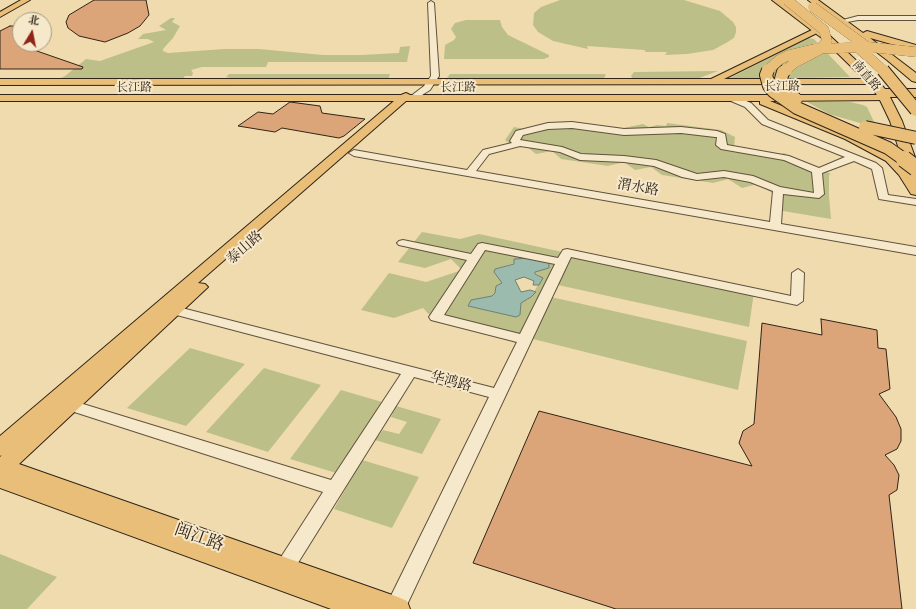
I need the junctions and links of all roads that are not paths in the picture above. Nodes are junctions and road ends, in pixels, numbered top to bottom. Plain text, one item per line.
1 (18, 0) edge
2 (26, 0) edge
3 (776, 0) edge
4 (794, 0) edge
5 (804, 0) edge
6 (812, 0) edge
7 (431, 3) dead end
8 (788, 4) edge
9 (0, 10) edge
10 (828, 11) junction
11 (0, 15) edge
12 (916, 18) edge
13 (845, 23) junction
14 (816, 30) junction
15 (916, 44) edge
16 (903, 45) junction
17 (916, 50) edge
18 (849, 57) junction
19 (891, 58) junction
20 (916, 80) edge
21 (0, 82) edge
22 (711, 82) junction
23 (0, 88) edge
24 (916, 88) edge
25 (417, 89) junction
26 (879, 90) junction
27 (0, 92) edge
28 (916, 93) edge
29 (0, 98) edge
30 (734, 98) junction
31 (750, 99) junction
32 (916, 99) edge
33 (916, 110) edge
34 (900, 132) junction
35 (916, 134) edge
36 (916, 138) edge
37 (518, 143) junction
38 (354, 153) junction
39 (855, 157) junction
40 (916, 168) edge
41 (817, 172) junction
42 (468, 173) junction
43 (916, 181) edge
44 (778, 190) junction
45 (916, 191) edge
46 (916, 202) edge
47 (775, 226) junction
48 (403, 243) dead end
49 (916, 250) edge
50 (474, 258) junction
51 (562, 262) junction
52 (798, 273) dead end
53 (174, 310) junction
54 (524, 339) junction
55 (410, 371) junction
56 (498, 394) junction
57 (70, 405) junction
58 (1, 465) edge
59 (334, 488) junction
60 (284, 568) junction
61 (397, 608) edge
62 (362, 609) edge

1 - 9 main road
2 - 11 main road
3 - 8 highway, 南直路
4 - 33 highway, bridge
5 - 10 highway
5 - 17 highway, bridge
5 - 28 highway, bridge
6 - 10 highway, 南直路
7 - 25 street
8 - 14 highway, 南直路
8 - 36 highway, bridge
10 - 13 highway, 南直路
12 - 13 street
13 - 16 highway
13 - 19 highway, 南直路
14 - 18 highway, 南直路
14 - 22 main road
15 - 16 street
16 - 17 highway
17 - 40 highway, bridge
18 - 19 highway
18 - 26 highway, 南直路
19 - 20 highway, 南直路
20 - 26 highway
21 - 25 main road
22 - 25 main road
22 - 26 main road
23 - 25 main road, 长江路
24 - 26 highway, 长江路
25 - 26 main road, 长江路
25 - 27 main road, 长江路
25 - 29 main road
25 - 30 main road
25 - 38 main road, 泰山路
25 - 58 main road, 泰山路
26 - 28 highway, 长江路
26 - 31 main road
26 - 32 highway
26 - 34 highway, 南直路
30 - 31 main road
30 - 39 street
31 - 45 main road
34 - 35 highway
34 - 43 highway, 南直路
37 - 41 street
37 - 42 street
37 - 44 street
38 - 42 street, 渭水路
38 - 53 main road, 泰山路
39 - 41 street
39 - 46 street
41 - 44 street
42 - 47 street, 渭水路
44 - 47 street
47 - 49 street, 渭水路
48 - 50 street
50 - 51 street
50 - 54 street
51 - 52 street
51 - 54 street
53 - 55 street, 华鸿路
53 - 57 main road, 泰山路
54 - 56 street
55 - 56 street, 华鸿路
55 - 59 street
56 - 61 street
57 - 58 main road, 泰山路
57 - 59 street
58 - 60 main road, 闽江路
58 - 62 main road, 闽江路
59 - 60 street
60 - 61 main road, 闽江路

